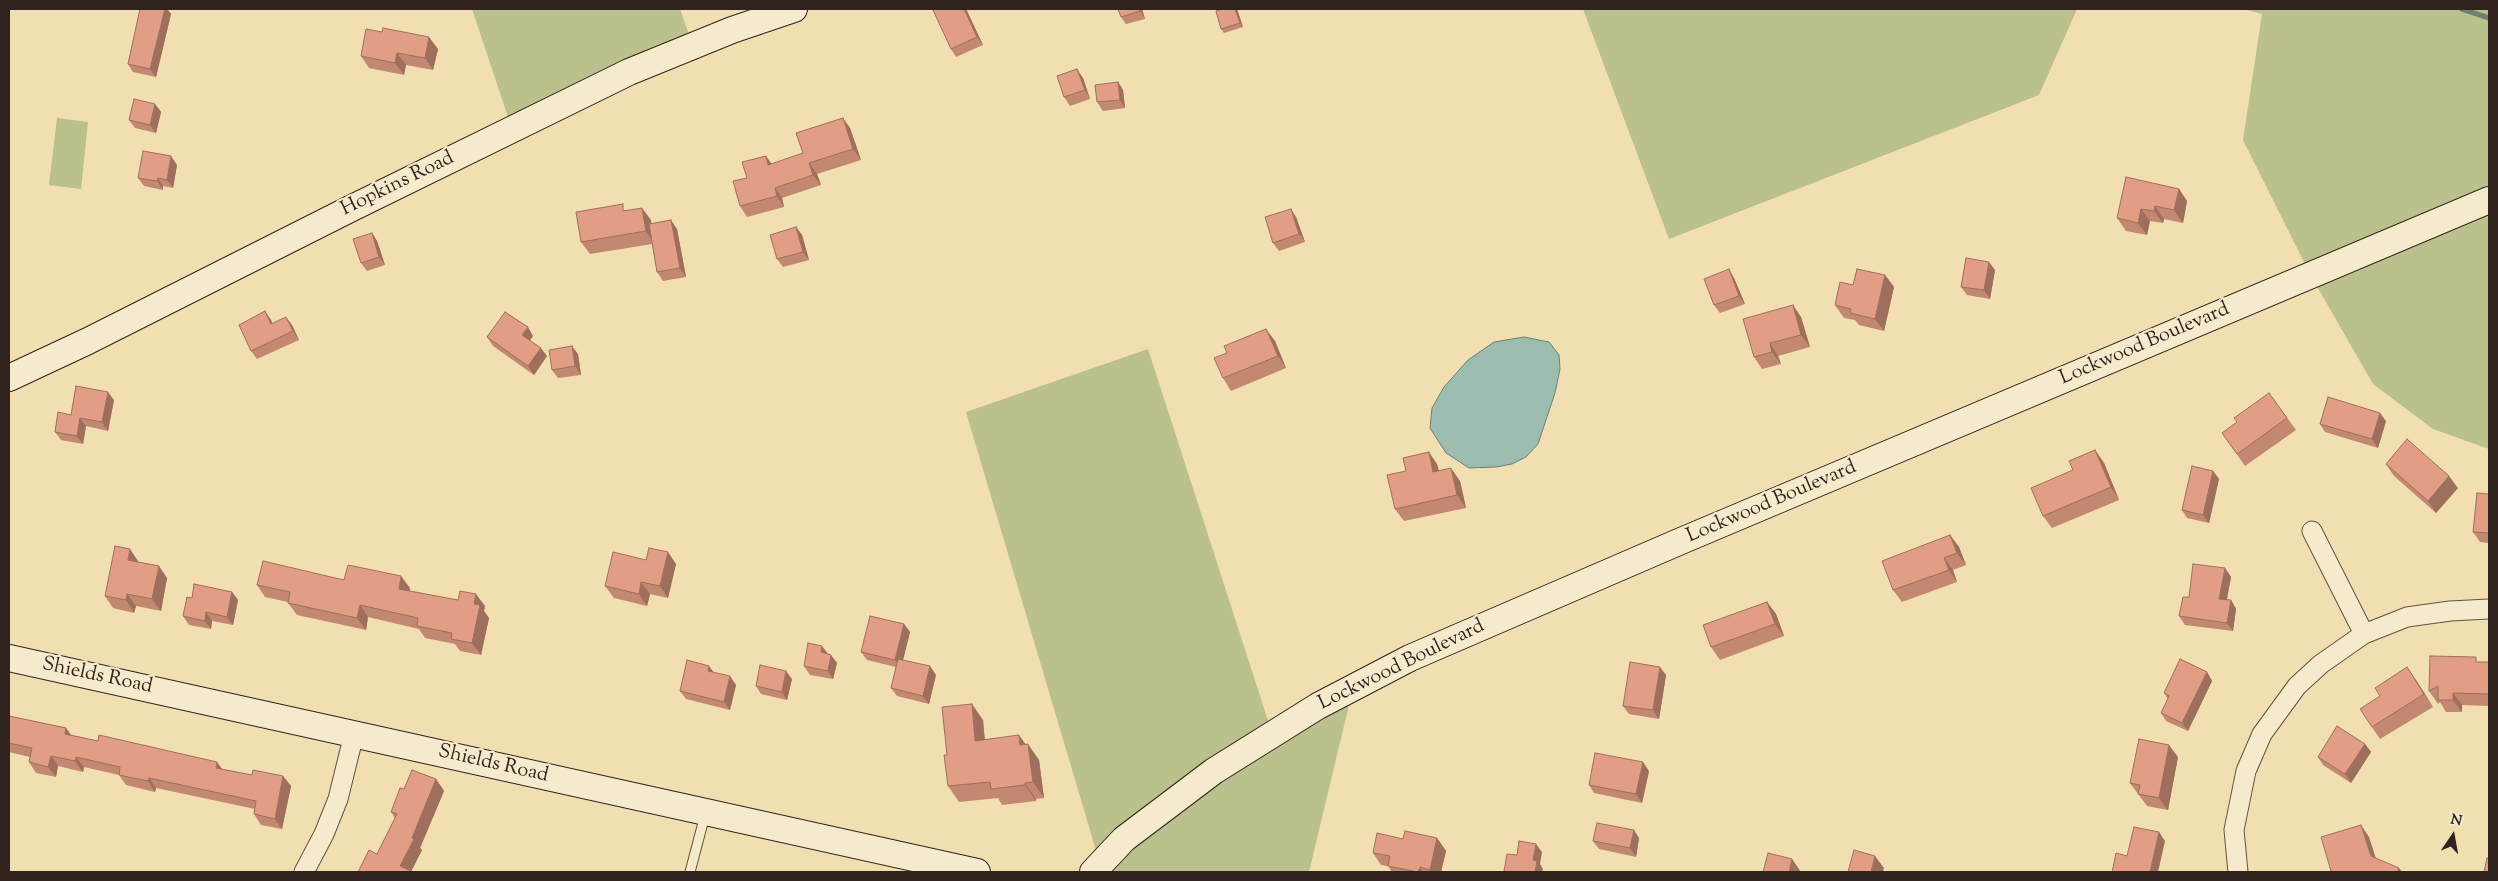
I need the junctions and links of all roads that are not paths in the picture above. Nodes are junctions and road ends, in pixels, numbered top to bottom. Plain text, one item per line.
1 (794, 9) edge
2 (2489, 200) edge
3 (9, 378) edge
4 (2312, 531) dead end
5 (2489, 609) edge
6 (2364, 634) junction
7 (9, 658) edge
8 (354, 734) junction
9 (706, 813) junction
10 (304, 872) edge
11 (690, 872) edge
12 (977, 872) edge
13 (1093, 872) edge
14 (2238, 872) edge

1 - 3 main road, Hopkins Road
2 - 13 main road, Lockwood Boulevard
4 - 6 street
5 - 6 street
6 - 14 street
7 - 8 main road, Shields Road
8 - 9 main road, Shields Road
8 - 10 street
9 - 11 lane
9 - 12 main road, Shields Road

